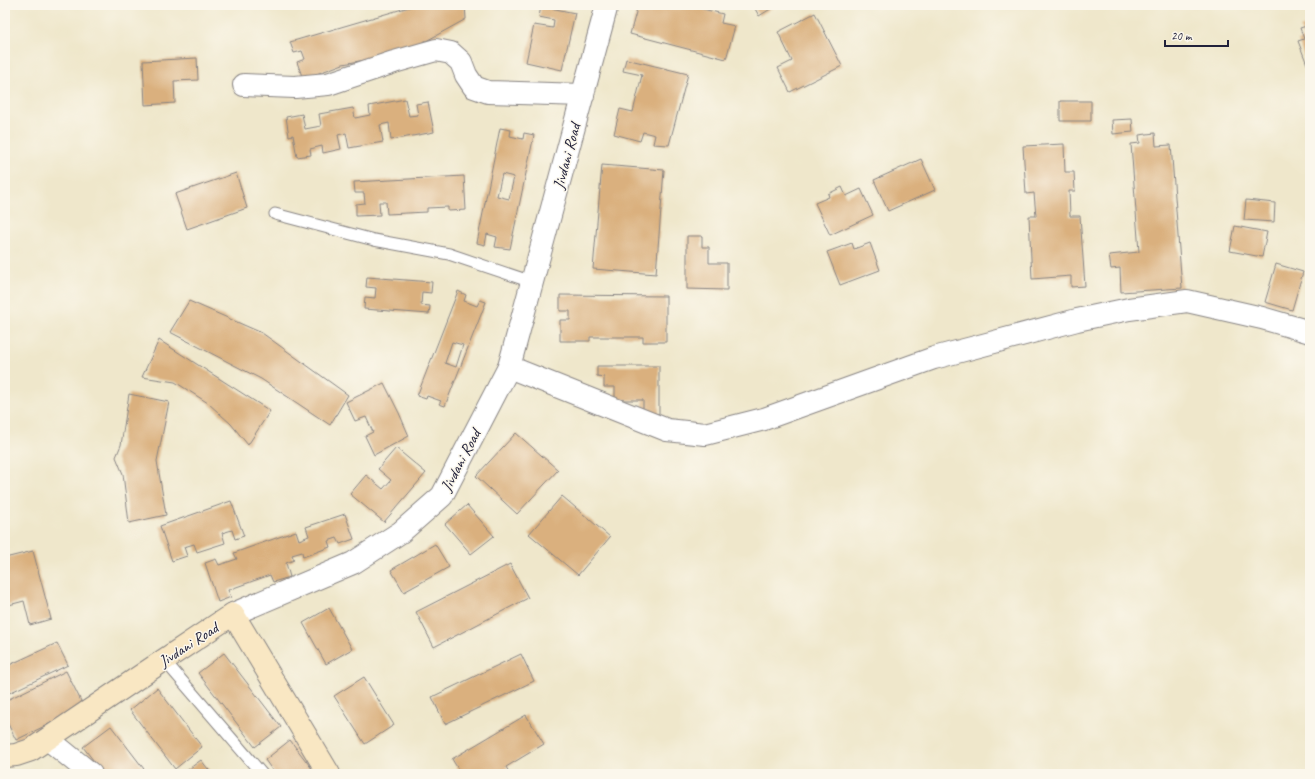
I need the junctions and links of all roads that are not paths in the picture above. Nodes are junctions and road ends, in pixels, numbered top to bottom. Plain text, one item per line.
1 (607, 5) edge
2 (244, 85) dead end
3 (583, 95) junction
4 (275, 214) dead end
5 (532, 282) junction
6 (1310, 332) edge
7 (509, 367) junction
8 (233, 614) junction
9 (164, 660) junction
10 (48, 739) junction
11 (5, 756) edge
12 (91, 774) edge
13 (262, 774) edge
14 (329, 774) edge

1 - 3 street, Jivdani Road
2 - 3 street
3 - 5 street, Jivdani Road
4 - 5 lane
5 - 7 street, Jivdani Road
6 - 7 street
7 - 8 street, Jivdani Road
8 - 9 main road, Jivdani Road
8 - 14 main road
9 - 10 main road, Jivdani Road
9 - 13 lane
10 - 11 main road, Jivdani Road
10 - 12 street

